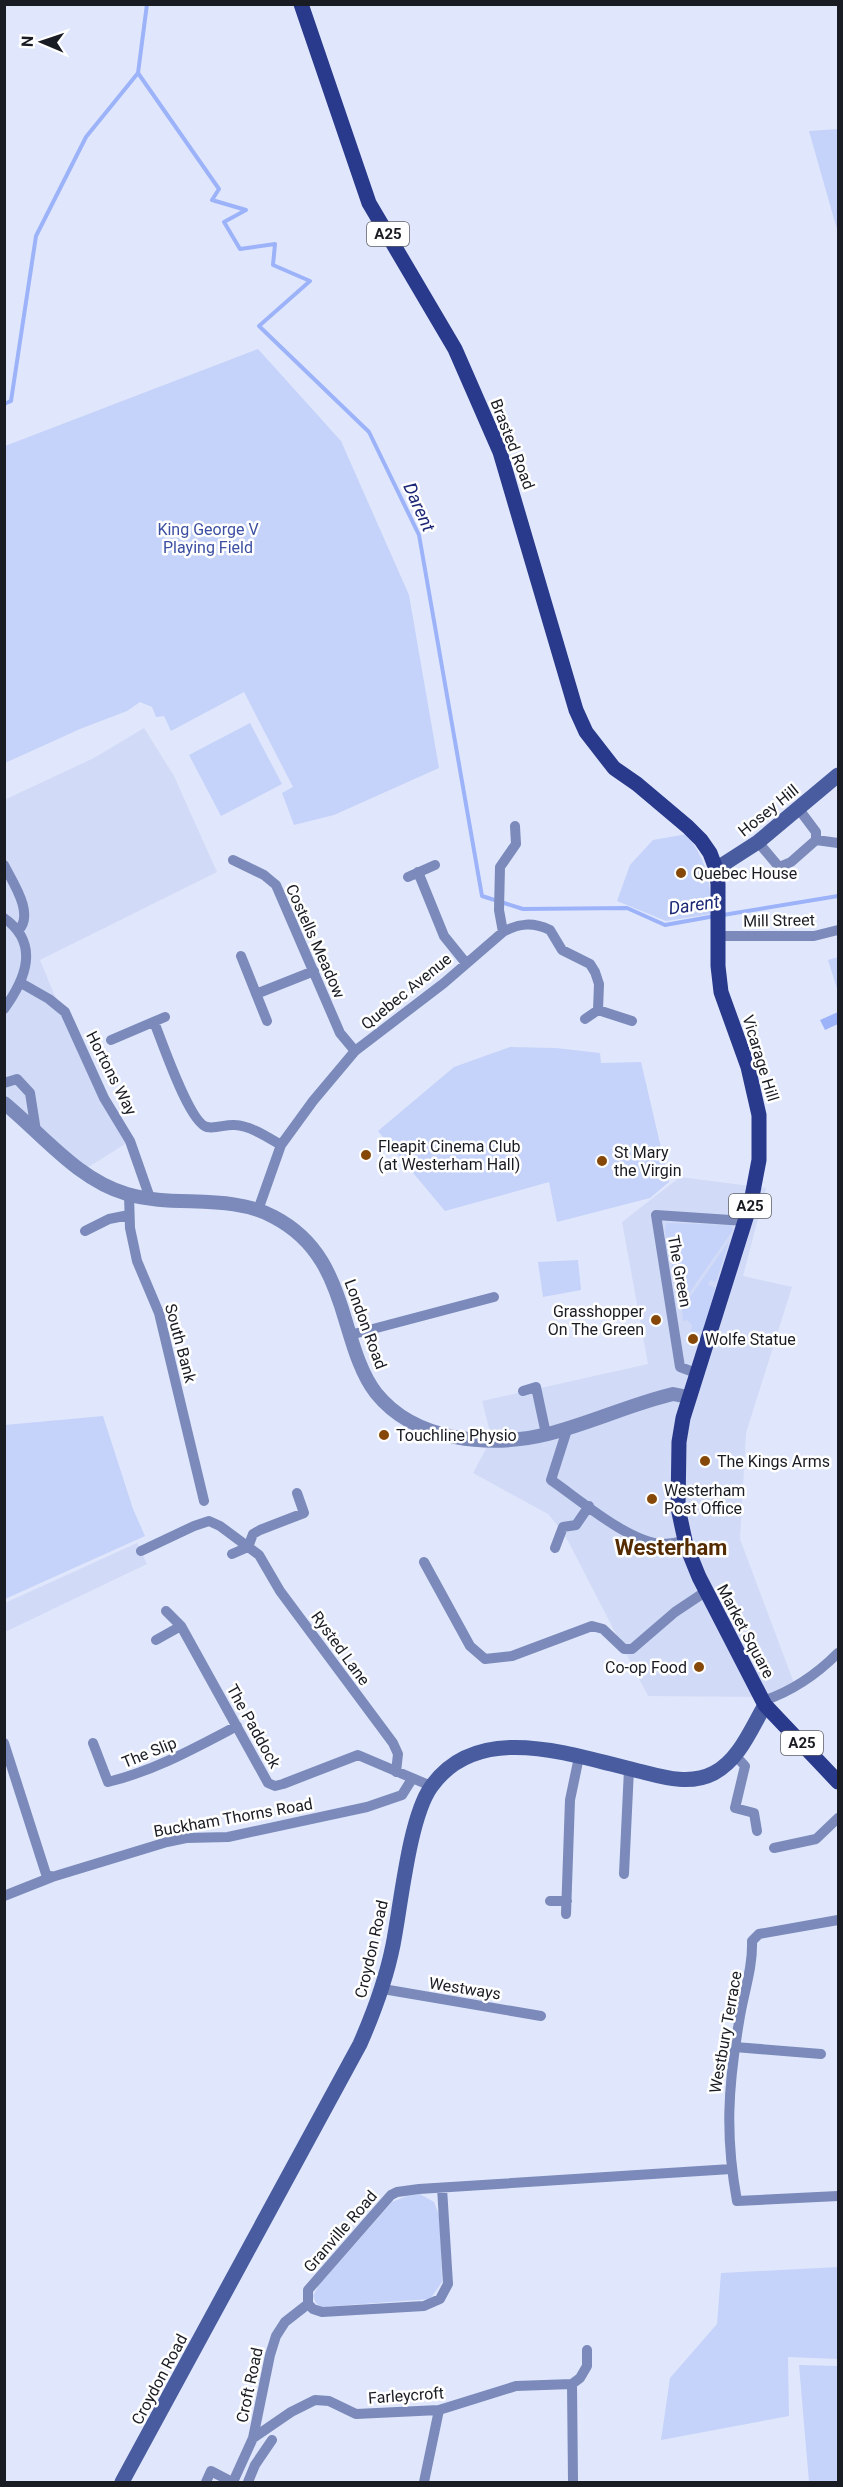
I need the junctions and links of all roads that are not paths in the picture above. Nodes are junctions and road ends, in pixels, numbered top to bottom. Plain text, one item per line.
1 (301, 4) edge
2 (838, 775) edge
3 (798, 807) junction
4 (515, 826) dead end
5 (816, 840) junction
6 (758, 842) junction
7 (838, 843) edge
8 (233, 860) dead end
9 (4, 865) edge
10 (435, 866) dead end
11 (716, 869) junction
12 (4, 918) edge
13 (838, 930) edge
14 (18, 931) junction
15 (503, 932) junction
16 (719, 936) junction
17 (241, 956) dead end
18 (465, 962) junction
19 (314, 971) junction
20 (21, 983) junction
21 (256, 994) junction
22 (4, 1009) edge
23 (598, 1011) junction
24 (585, 1019) dead end
25 (267, 1021) dead end
26 (632, 1021) dead end
27 (111, 1040) dead end
28 (355, 1051) junction
29 (4, 1083) edge
30 (4, 1103) edge
31 (36, 1131) junction
32 (281, 1145) junction
33 (129, 1195) junction
34 (150, 1198) junction
35 (258, 1210) junction
36 (129, 1215) junction
37 (746, 1221) junction
38 (85, 1231) dead end
39 (494, 1297) dead end
40 (350, 1335) junction
41 (696, 1373) junction
42 (523, 1391) dead end
43 (688, 1397) junction
44 (565, 1429) junction
45 (546, 1434) junction
46 (297, 1493) dead end
47 (204, 1501) dead end
48 (589, 1506) junction
49 (686, 1541) junction
50 (248, 1547) junction
51 (555, 1548) dead end
52 (141, 1551) dead end
53 (232, 1554) dead end
54 (424, 1562) dead end
55 (705, 1592) junction
56 (166, 1611) dead end
57 (182, 1626) junction
58 (156, 1640) dead end
59 (838, 1653) edge
60 (764, 1703) junction
61 (237, 1726) junction
62 (4, 1743) edge
63 (93, 1743) dead end
64 (735, 1755) junction
65 (579, 1757) junction
66 (630, 1769) junction
67 (396, 1772) junction
68 (4, 1775) edge
69 (412, 1779) junction
70 (16, 1782) junction
71 (838, 1782) edge
72 (431, 1786) junction
73 (838, 1818) edge
74 (757, 1831) dead end
75 (774, 1848) dead end
76 (624, 1874) dead end
77 (52, 1876) junction
78 (4, 1896) edge
79 (550, 1901) dead end
80 (567, 1901) junction
81 (566, 1914) dead end
82 (838, 1920) edge
83 (383, 1989) junction
84 (541, 2016) dead end
85 (735, 2047) junction
86 (821, 2054) dead end
87 (731, 2169) junction
88 (442, 2188) junction
89 (838, 2196) edge
90 (308, 2304) junction
91 (587, 2350) dead end
92 (572, 2384) junction
93 (439, 2410) junction
94 (253, 2438) junction
95 (272, 2440) dead end
96 (122, 2482) edge
97 (206, 2482) edge
98 (232, 2482) edge
99 (248, 2482) edge
100 (424, 2482) edge
101 (573, 2482) edge

1 - 11 main road, Brasted Road / A25
2 - 3 main road, Hosey Hill
3 - 5 street
3 - 6 main road, Hosey Hill
4 - 15 street
5 - 6 street
5 - 7 street
6 - 11 main road, Hosey Hill
8 - 19 street, Costells Meadow
9 - 14 street
10 - 18 street
11 - 16 main road, A25
12 - 14 street
13 - 16 street, Mill Street
14 - 20 street
15 - 18 street, Quebec Avenue
15 - 23 street, Quebec Avenue
16 - 37 main road, Vicarage Hill / A25
17 - 21 street
18 - 28 street, Quebec Avenue
19 - 21 street
19 - 28 street, Costells Meadow
20 - 22 street
20 - 34 street, Hortons Way
21 - 25 street
23 - 24 street
23 - 26 street
27 - 32 street
28 - 32 street, Quebec Avenue
29 - 31 street
30 - 31 street, London Road
31 - 33 street, London Road
32 - 35 street, Quebec Avenue
33 - 34 street, London Road
33 - 36 street, South Bank
34 - 35 street, London Road
35 - 40 street, London Road
36 - 38 street
36 - 47 street, South Bank
37 - 41 main road, Vicarage Hill / A25
37 - 41 street, The Green
39 - 40 street
40 - 45 street, London Road
41 - 43 main road, Vicarage Hill / A25
42 - 45 street
43 - 44 street, London Road
43 - 49 main road, Market Square / A25
44 - 45 street, London Road
44 - 48 street
46 - 50 street
48 - 49 street
48 - 51 street
49 - 55 main road, Market Square / A25
50 - 52 street, Rysted Lane
50 - 53 street
50 - 67 street, Rysted Lane
54 - 55 street
55 - 60 main road, Market Square / A25
56 - 57 street, The Paddock
57 - 58 street
57 - 61 street, The Paddock
59 - 60 street
60 - 64 main road, Croydon Road
60 - 71 main road, A25
61 - 63 street, The Slip
61 - 67 street, The Paddock
62 - 70 street
64 - 66 main road, Croydon Road
64 - 74 street
65 - 66 main road, Croydon Road
65 - 72 main road, Croydon Road
65 - 80 street
66 - 76 street
67 - 69 street, The Paddock
68 - 70 street
69 - 72 street, The Paddock
69 - 77 street, Buckham Thorns Road
70 - 77 street
72 - 83 main road, Croydon Road
73 - 75 street
77 - 78 street, Buckham Thorns Road
79 - 80 street
80 - 81 street
82 - 85 street, Westbury Terrace
83 - 84 street, Westways
83 - 96 main road, Croydon Road
85 - 86 street
85 - 87 street, Westbury Terrace
87 - 88 street, Granville Road
87 - 89 street, Westbury Terrace
88 - 90 street, Granville Road
88 - 90 street
90 - 94 street, Croft Road
91 - 92 street
92 - 93 street, Farleycroft
92 - 101 street
93 - 94 street, Farleycroft
93 - 100 street
94 - 98 street, Croft Road
95 - 99 street
97 - 98 street

